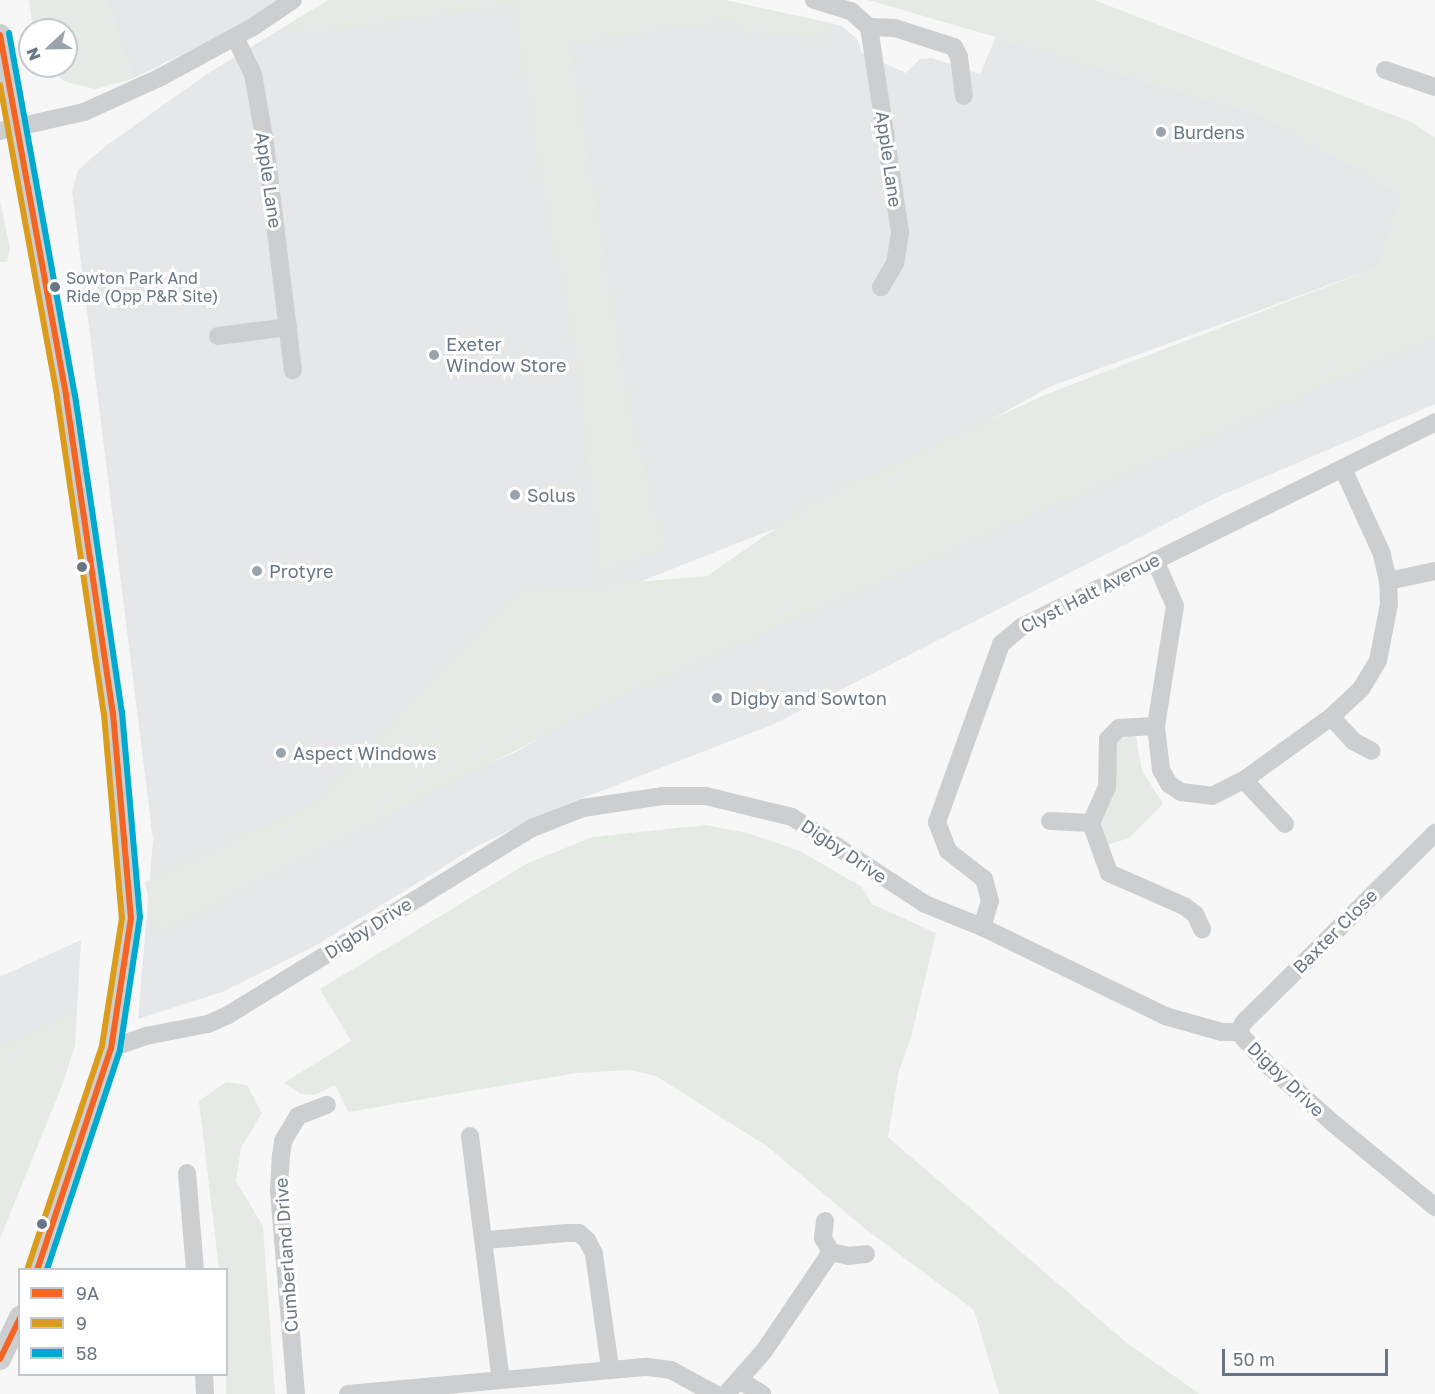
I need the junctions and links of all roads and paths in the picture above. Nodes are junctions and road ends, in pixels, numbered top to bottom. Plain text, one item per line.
1 (293, 0) edge
2 (814, 0) edge
3 (869, 27) junction
4 (0, 35) edge
5 (235, 37) junction
6 (1385, 70) dead end
7 (1435, 86) edge
8 (964, 96) dead end
9 (8, 130) edge
10 (881, 287) dead end
11 (288, 327) junction
12 (218, 336) dead end
13 (293, 370) dead end
14 (1435, 422) edge
15 (1343, 469) junction
16 (1155, 560) junction
17 (1435, 571) edge
18 (1388, 581) junction
19 (1331, 717) junction
20 (1156, 726) junction
21 (1372, 751) dead end
22 (1244, 780) junction
23 (1050, 821) dead end
24 (1091, 823) junction
25 (1285, 824) dead end
26 (1435, 833) edge
27 (982, 927) junction
28 (1202, 930) dead end
29 (1239, 1032) junction
30 (111, 1048) junction
31 (327, 1105) dead end
32 (470, 1136) dead end
33 (187, 1173) dead end
34 (1435, 1207) edge
35 (825, 1221) dead end
36 (486, 1240) junction
37 (831, 1252) junction
38 (866, 1254) dead end
39 (37, 1268) edge
40 (195, 1268) edge
41 (18, 1321) edge
42 (0, 1359) edge
43 (610, 1368) junction
44 (204, 1376) edge
45 (501, 1380) junction
46 (739, 1380) junction
47 (205, 1394) edge
48 (296, 1394) edge
49 (348, 1394) edge
50 (715, 1394) edge
51 (726, 1394) edge
52 (762, 1394) edge

1 - 5 street
2 - 3 street
3 - 8 street
3 - 10 street, Apple Lane
4 - 9 street
5 - 9 street
5 - 11 street, Apple Lane
6 - 7 street
9 - 30 street
11 - 12 street
11 - 13 street, Apple Lane
14 - 15 street, Clyst Halt Avenue
15 - 16 street, Clyst Halt Avenue
15 - 18 street
16 - 20 street
16 - 27 street, Clyst Halt Avenue
17 - 18 street
18 - 19 street
19 - 21 street
19 - 22 street
20 - 22 street
20 - 24 street
22 - 25 street
23 - 24 street
24 - 28 street
26 - 29 street, Baxter Close
27 - 29 street, Digby Drive
27 - 30 street, Digby Drive
29 - 34 street, Digby Drive
30 - 39 street
31 - 48 street, Cumberland Drive
32 - 36 street
33 - 40 street
35 - 37 street
36 - 43 street
36 - 45 street
37 - 38 street
37 - 46 street
41 - 42 street
43 - 45 street
43 - 50 street
44 - 47 street
45 - 49 street
46 - 51 street
46 - 52 street

